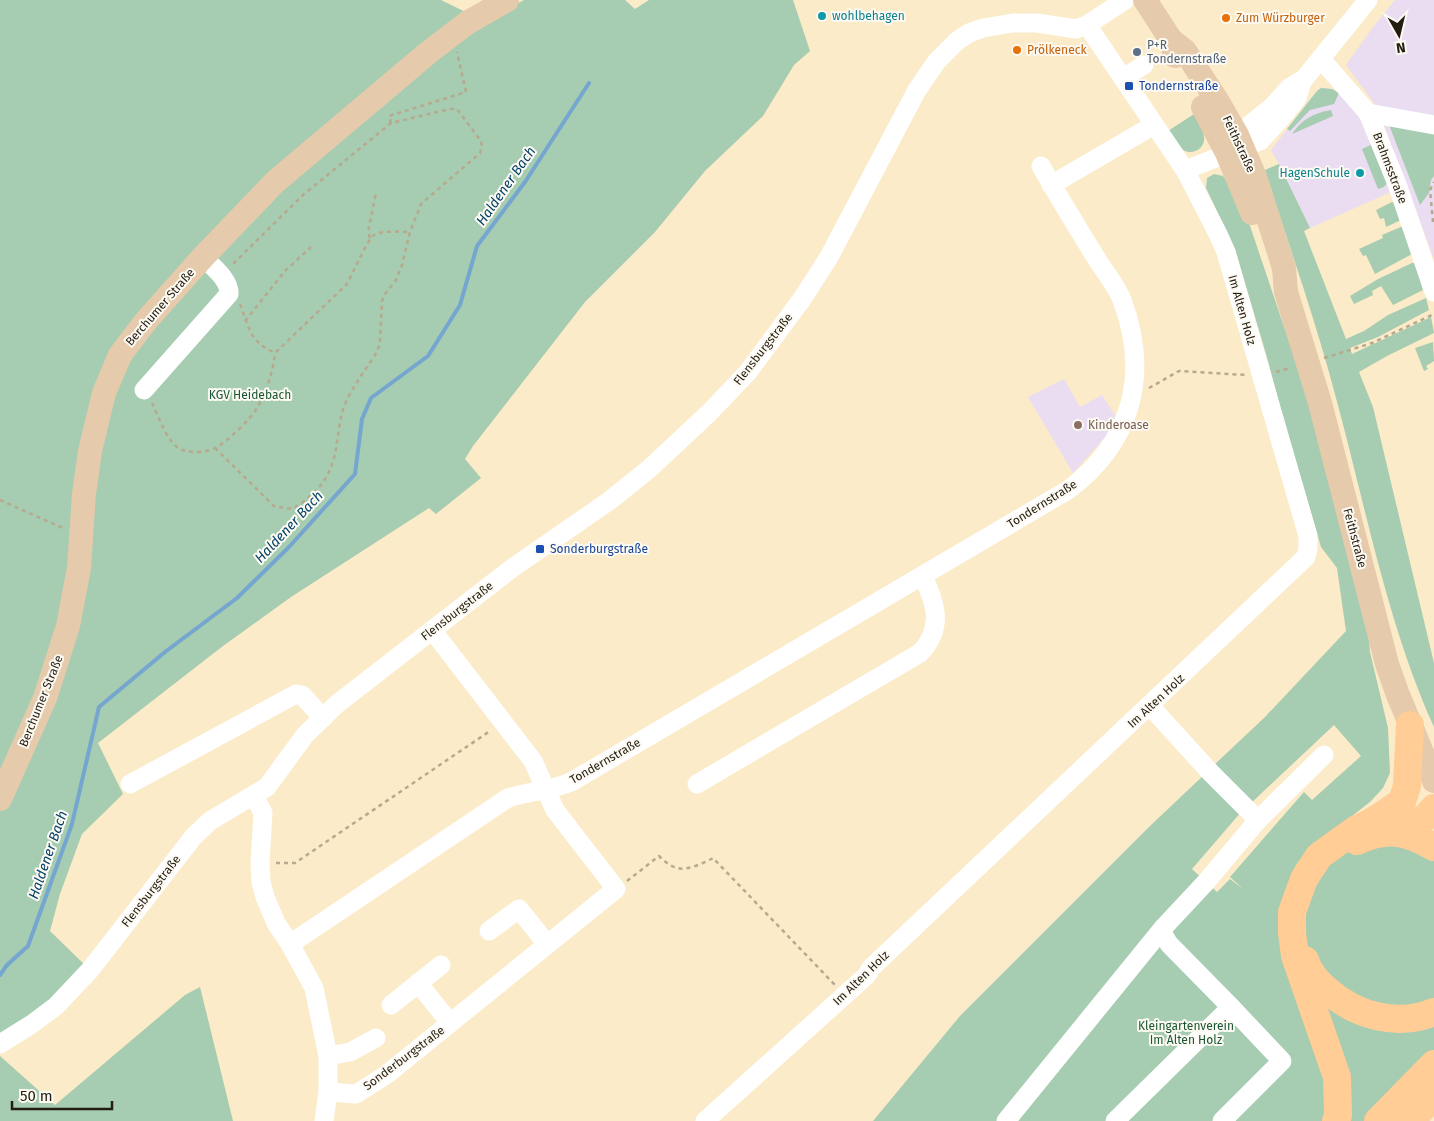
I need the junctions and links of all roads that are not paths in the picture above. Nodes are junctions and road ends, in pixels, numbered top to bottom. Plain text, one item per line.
1 (507, 0) edge
2 (1125, 0) edge
3 (1145, 0) edge
4 (1368, 0) edge
5 (1087, 25) junction
6 (1321, 59) junction
7 (1144, 64) dead end
8 (1123, 78) junction
9 (1368, 113) junction
10 (1154, 125) junction
11 (1434, 125) edge
12 (1236, 145) junction
13 (1040, 166) dead end
14 (1185, 170) junction
15 (1051, 185) junction
16 (203, 257) junction
17 (1433, 283) edge
18 (144, 390) road end
19 (923, 576) junction
20 (432, 630) junction
21 (1150, 706) junction
22 (323, 718) junction
23 (1410, 725) junction
24 (1324, 756) dead end
25 (1434, 781) edge
26 (130, 784) dead end
27 (697, 784) dead end
28 (546, 791) junction
29 (254, 796) junction
30 (0, 799) edge
31 (1434, 799) edge
32 (1402, 802) junction
33 (1434, 808) edge
34 (1258, 820) junction
35 (1403, 832) junction
36 (1434, 847) edge
37 (1163, 928) junction
38 (489, 930) dead end
39 (290, 944) junction
40 (547, 944) junction
41 (441, 965) dead end
42 (418, 983) junction
43 (391, 1005) dead end
44 (1231, 1007) junction
45 (1434, 1012) edge
46 (450, 1023) junction
47 (376, 1038) dead end
48 (0, 1044) edge
49 (328, 1056) junction
50 (1434, 1064) edge
51 (328, 1092) junction
52 (1434, 1096) edge
53 (324, 1121) edge
54 (705, 1121) edge
55 (1006, 1121) edge
56 (1115, 1121) edge
57 (1222, 1121) edge
58 (1336, 1121) edge
59 (1378, 1121) edge
60 (1410, 1121) edge

1 - 16 main road, Berchumer Straße
2 - 5 street, Flensburgstraße
3 - 12 main road, Feithstraße
4 - 6 street
5 - 8 street, Im Alten Holz
5 - 20 street, Flensburgstraße
6 - 9 street, Brahmsstraße
6 - 12 street
7 - 8 street
8 - 10 street, Im Alten Holz
9 - 11 street
9 - 17 street, Brahmsstraße
10 - 14 street, Im Alten Holz
10 - 15 street
12 - 14 street
12 - 23 main road, Feithstraße
13 - 15 street, Tondernstraße
14 - 21 street, Im Alten Holz
15 - 19 street, Tondernstraße
16 - 18 street
16 - 30 main road, Berchumer Straße
19 - 27 street
19 - 28 street, Tondernstraße
20 - 22 street, Flensburgstraße
20 - 28 street
21 - 34 street
21 - 54 street, Im Alten Holz
22 - 26 street
22 - 29 street, Flensburgstraße
23 - 25 main road, Feithstraße
23 - 32 highway
24 - 34 street
28 - 39 street, Tondernstraße
28 - 40 street, Sonderburgstraße
29 - 39 street
29 - 48 street, Flensburgstraße
31 - 32 highway
32 - 58 highway
33 - 35 highway
34 - 37 street
35 - 36 highway
35 - 45 highway
37 - 44 street
37 - 55 street
38 - 40 street
39 - 49 street
40 - 46 street, Sonderburgstraße
41 - 42 street
42 - 43 street
42 - 46 street, Sonderburgstraße
44 - 56 street
44 - 57 street
46 - 51 street, Sonderburgstraße
47 - 49 street
49 - 51 street
50 - 59 highway
51 - 53 street
52 - 60 highway

